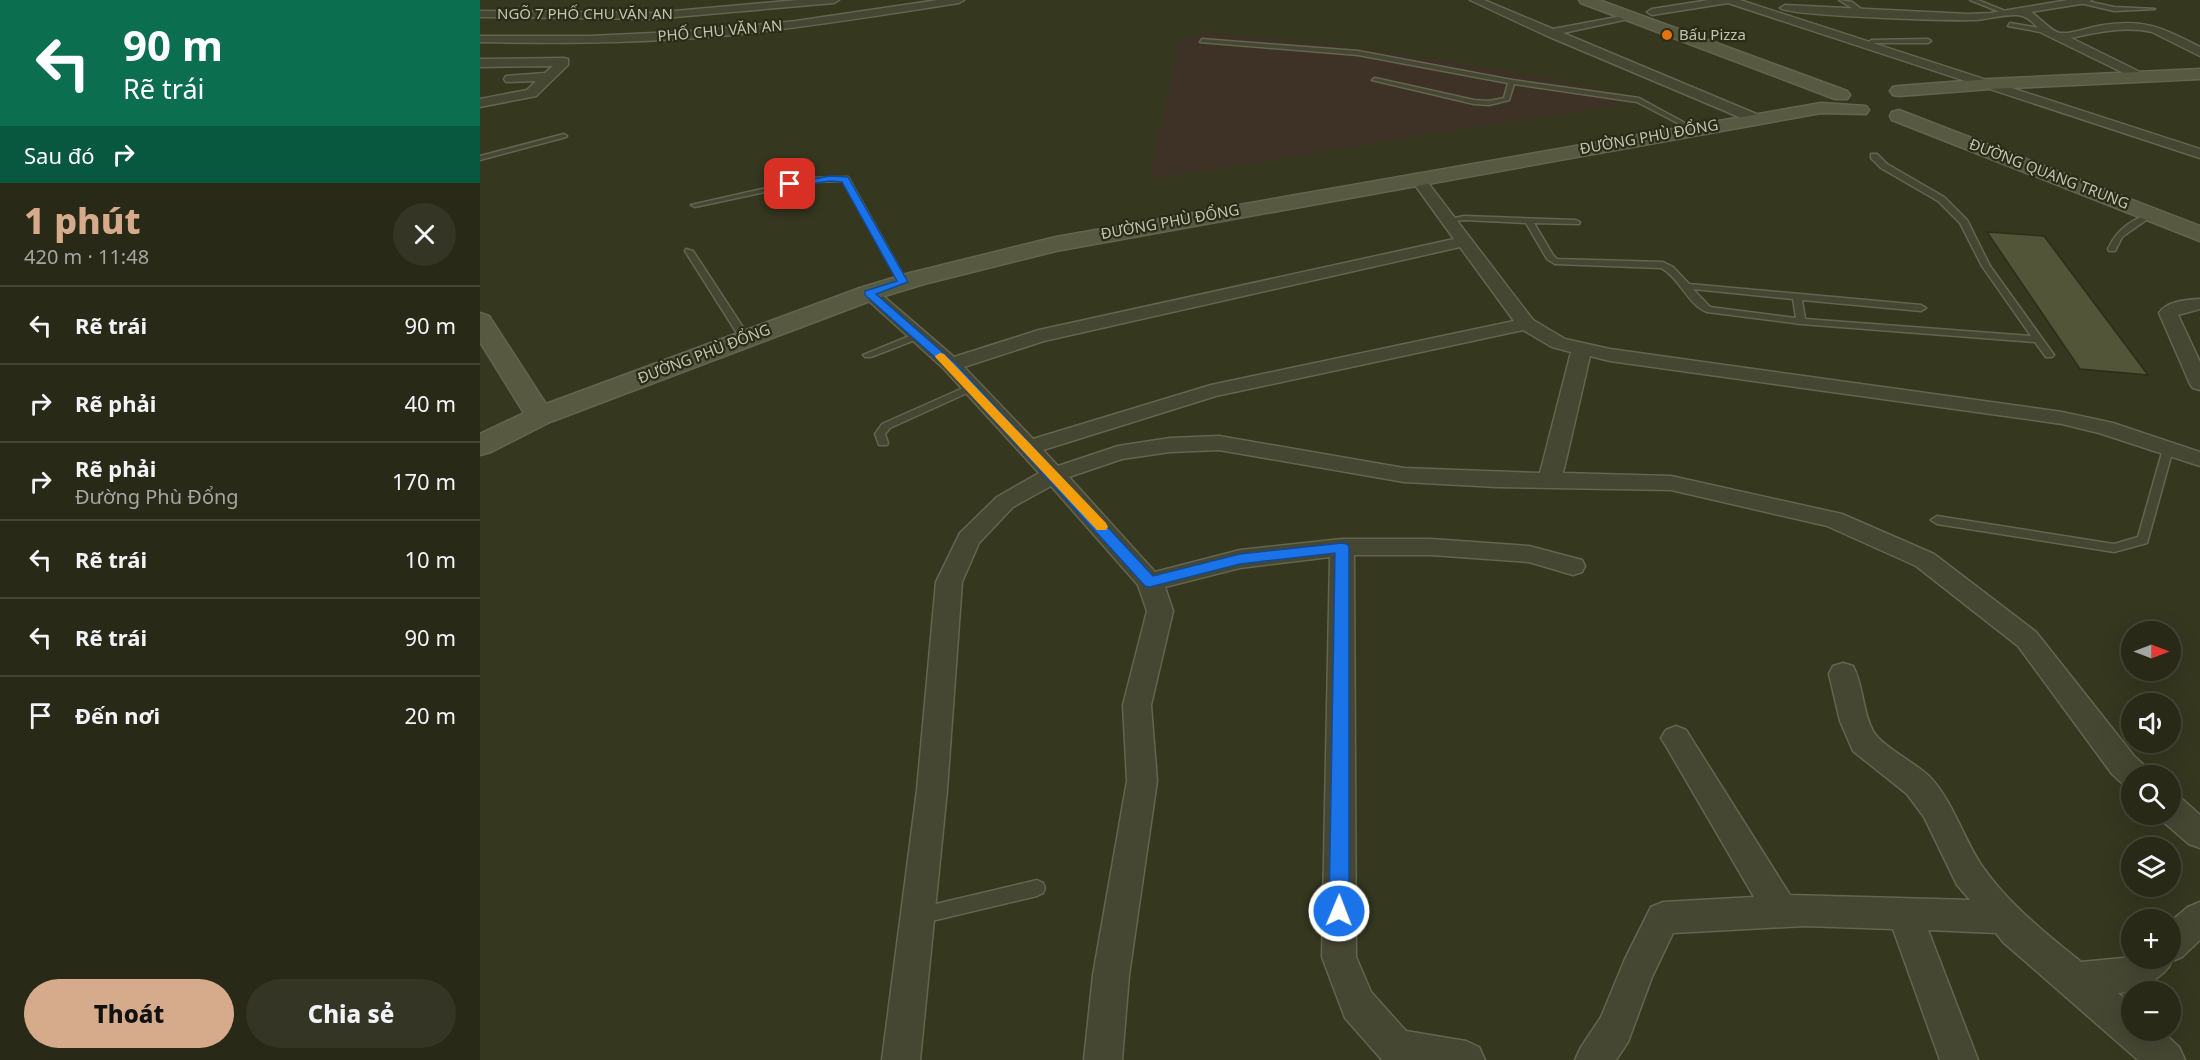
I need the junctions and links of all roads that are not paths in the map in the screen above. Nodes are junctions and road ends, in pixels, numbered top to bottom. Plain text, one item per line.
1 (834, 0) edge
2 (959, 0) edge
3 (1475, 0) edge
4 (1586, 0) edge
5 (1619, 0) edge
6 (1842, 0) edge
7 (1973, 0) edge
8 (2083, 0) edge
9 (945, 1) edge
10 (1911, 3) dead end
11 (1743, 4) junction
12 (2152, 9) dead end
13 (2021, 11) junction
14 (1652, 12) junction
15 (1862, 12) junction
16 (2007, 13) junction
17 (480, 14) edge
18 (1629, 16) junction
19 (1927, 16) junction
20 (2010, 25) dead end
21 (2046, 31) junction
22 (1553, 32) junction
23 (1870, 36) junction
24 (1528, 37) dead end
25 (2059, 38) junction
26 (480, 39) edge
27 (1202, 41) dead end
28 (1928, 41) dead end
29 (2197, 49) edge
30 (480, 63) edge
31 (2200, 74) edge
32 (550, 77) junction
33 (2140, 77) junction
34 (510, 79) dead end
35 (1375, 80) dead end
36 (1512, 82) junction
37 (1990, 84) junction
38 (486, 88) dead end
39 (2082, 97) dead end
40 (498, 99) junction
41 (2035, 99) junction
42 (1834, 100) junction
43 (480, 103) edge
44 (1982, 103) dead end
45 (1922, 110) junction
46 (1899, 116) junction
47 (1756, 119) junction
48 (1693, 129) junction
49 (564, 136) dead end
50 (2200, 154) edge
51 (1874, 156) dead end
52 (480, 158) edge
53 (1417, 178) junction
54 (694, 205) dead end
55 (2200, 214) edge
56 (2154, 215) junction
57 (1449, 220) junction
58 (1528, 220) junction
59 (1576, 222) dead end
60 (2200, 234) edge
61 (1465, 241) junction
62 (2112, 249) dead end
63 (689, 251) dead end
64 (903, 282) junction
65 (1686, 285) junction
66 (868, 293) junction
67 (1797, 296) junction
68 (2200, 304) edge
69 (1921, 308) dead end
70 (480, 321) edge
71 (1801, 321) junction
72 (1526, 324) junction
73 (917, 336) junction
74 (744, 338) junction
75 (2037, 339) junction
76 (1582, 348) junction
77 (868, 355) dead end
78 (2049, 355) dead end
79 (951, 365) junction
80 (2200, 384) edge
81 (972, 387) junction
82 (540, 416) junction
83 (883, 443) dead end
84 (480, 446) edge
85 (1028, 448) junction
86 (2168, 449) junction
87 (2200, 459) edge
88 (1053, 475) junction
89 (1550, 480) junction
90 (1937, 519) dead end
91 (1342, 547) junction
92 (1573, 566) dead end
93 (1150, 582) junction
94 (1842, 674) dead end
95 (1676, 738) dead end
96 (2123, 765) edge
97 (2181, 818) edge
98 (2200, 834) edge
99 (1037, 888) dead end
100 (1781, 912) junction
101 (1905, 914) junction
102 (918, 916) junction
103 (2004, 917) junction
104 (2200, 918) edge
105 (2181, 935) edge
106 (2137, 969) edge
107 (2075, 980) junction
108 (2121, 1020) edge
109 (2144, 1041) edge
110 (902, 1060) edge
111 (1103, 1060) edge
112 (1466, 1060) edge
113 (1594, 1060) edge
114 (1959, 1060) edge
115 (2166, 1060) edge

1 - 17 street, NGÕ 7 PHỐ CHU VĂN AN
2 - 9 street, PHỐ CHU VĂN AN
3 - 22 street
4 - 18 main road
5 - 14 main road
6 - 15 lane
7 - 16 lane
8 - 12 lane
8 - 13 street
9 - 26 street, PHỐ CHU VĂN AN
10 - 19 street
11 - 14 street
11 - 15 street
11 - 23 street
13 - 16 street
13 - 21 street
14 - 42 main road
15 - 19 street
15 - 23 street
16 - 19 street
18 - 22 street
18 - 42 main road
20 - 21 lane
21 - 25 street
22 - 24 street
22 - 47 street
23 - 28 lane
23 - 37 street
25 - 29 street
25 - 33 street
27 - 36 lane
30 - 32 street
31 - 33 main road
32 - 34 street
32 - 40 street
33 - 37 main road
35 - 36 lane
36 - 48 lane
37 - 41 street
37 - 45 main road
38 - 40 street
39 - 41 main road
40 - 43 street
41 - 44 main road
41 - 50 street
42 - 46 main road, ĐƯỜNG PHÙ ĐỔNG
42 - 47 main road, ĐƯỜNG PHÙ ĐỔNG
45 - 46 main road
45 - 55 main road, ĐƯỜNG QUANG TRUNG
46 - 56 main road, ĐƯỜNG QUANG TRUNG
47 - 48 main road, ĐƯỜNG PHÙ ĐỔNG
48 - 53 main road, ĐƯỜNG PHÙ ĐỔNG
49 - 52 lane
51 - 75 lane
53 - 57 street
53 - 64 main road, ĐƯỜNG PHÙ ĐỔNG
54 - 64 lane
56 - 60 main road, ĐƯỜNG QUANG TRUNG
56 - 62 lane
57 - 58 lane
57 - 61 street
58 - 59 lane
58 - 65 lane
61 - 72 street
61 - 79 street
63 - 74 lane
64 - 66 main road, ĐƯỜNG PHÙ ĐỔNG
65 - 67 lane
65 - 71 lane
66 - 73 street
66 - 74 main road, ĐƯỜNG PHÙ ĐỔNG
67 - 69 lane
67 - 71 lane
68 - 80 street
70 - 82 main road
71 - 75 lane
72 - 76 street
72 - 85 street
73 - 77 lane
73 - 79 street
74 - 82 main road, ĐƯỜNG PHÙ ĐỔNG
75 - 78 lane
76 - 86 street
76 - 89 street
79 - 81 street
81 - 83 lane
81 - 85 street
82 - 84 main road, ĐƯỜNG PHÙ ĐỔNG
85 - 88 street
86 - 87 street
86 - 90 lane
88 - 89 street
88 - 93 street
88 - 102 street
89 - 96 street
91 - 92 street
91 - 93 street
91 - 112 street
93 - 111 street
94 - 103 street
95 - 100 street
97 - 98 street
99 - 102 lane
100 - 101 street
100 - 113 street
101 - 103 street
101 - 114 street
102 - 110 street
103 - 107 street
104 - 105 street
106 - 107 street
107 - 108 street
109 - 115 street

